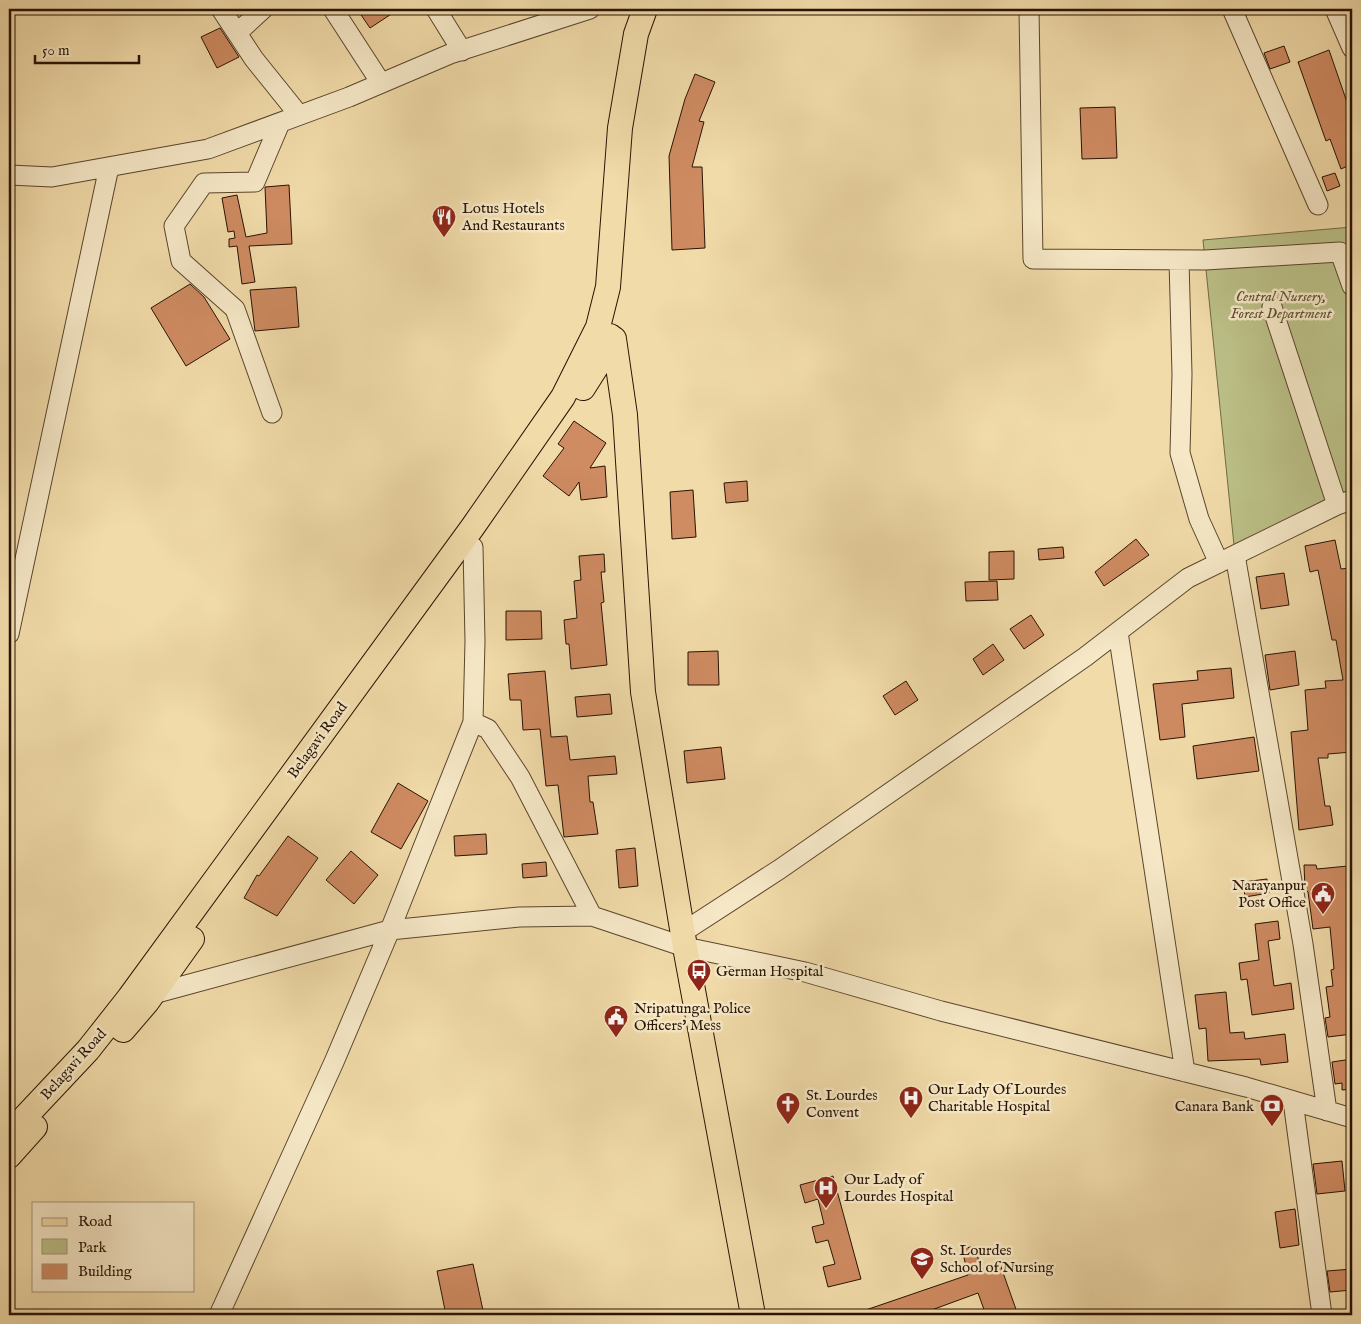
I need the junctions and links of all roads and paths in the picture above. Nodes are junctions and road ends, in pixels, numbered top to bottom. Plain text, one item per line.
1 (221, 9) edge
2 (263, 9) edge
3 (333, 9) edge
4 (436, 9) edge
5 (590, 9) edge
6 (645, 9) edge
7 (1029, 9) edge
8 (1232, 9) edge
9 (1335, 9) edge
10 (237, 33) junction
11 (1352, 48) edge
12 (462, 51) junction
13 (382, 83) junction
14 (299, 115) junction
15 (280, 123) junction
16 (109, 167) junction
17 (9, 175) edge
18 (1318, 204) dead end
19 (1346, 251) edge
20 (1179, 260) junction
21 (1352, 286) edge
22 (1272, 307) dead end
23 (606, 333) junction
24 (272, 414) dead end
25 (1344, 502) edge
26 (473, 546) junction
27 (1227, 559) junction
28 (1118, 632) junction
29 (9, 634) edge
30 (473, 722) junction
31 (592, 916) junction
32 (390, 930) junction
33 (684, 939) junction
34 (153, 994) junction
35 (1185, 1072) junction
36 (1293, 1101) junction
37 (1327, 1111) junction
38 (1352, 1118) edge
39 (9, 1134) edge
40 (9, 1156) edge
41 (219, 1315) edge
42 (753, 1315) edge
43 (1322, 1315) edge

1 - 10 street
2 - 10 street
3 - 13 street
4 - 12 street
5 - 12 street
6 - 23 main road
7 - 20 street
8 - 18 street
9 - 11 street
10 - 14 street
12 - 13 street
13 - 14 street
14 - 15 street
15 - 16 street
15 - 24 street
16 - 17 street
16 - 29 street
19 - 20 street
19 - 21 street
20 - 27 street
22 - 25 street
23 - 26 main road
23 - 33 main road
23 - 39 main road, Belagavi Road
25 - 27 street
26 - 30 street
26 - 34 main road
27 - 28 street
27 - 37 street
28 - 33 street
28 - 35 street
30 - 31 street
30 - 32 street
31 - 32 street
31 - 33 street
32 - 34 street
32 - 41 street
33 - 35 street
33 - 42 main road
34 - 40 main road
35 - 36 street
36 - 37 street
36 - 43 street
37 - 38 street

